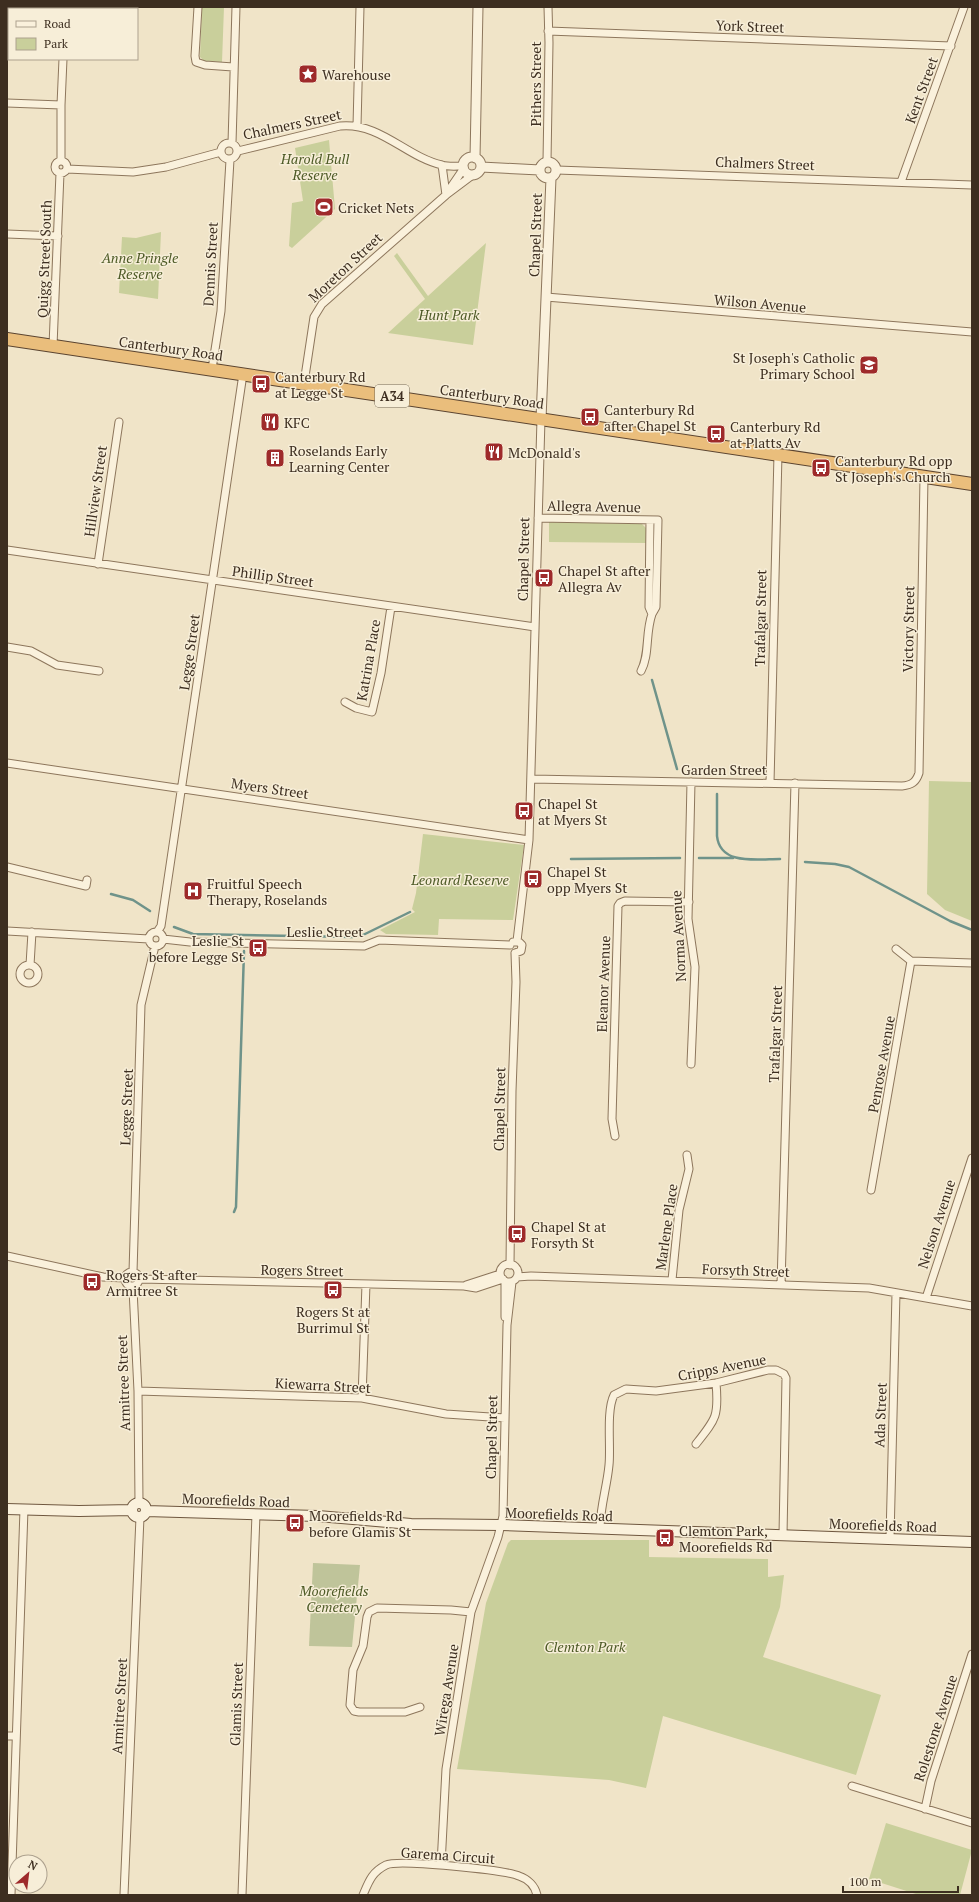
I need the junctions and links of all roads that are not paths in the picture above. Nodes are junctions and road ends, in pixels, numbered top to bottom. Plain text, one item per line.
1 (198, 7) edge
2 (236, 7) edge
3 (360, 7) edge
4 (478, 7) edge
5 (548, 7) edge
6 (964, 7) edge
7 (548, 31) junction
8 (951, 46) junction
9 (63, 60) edge
10 (233, 67) junction
11 (7, 103) edge
12 (61, 105) junction
13 (357, 126) junction
14 (232, 143) junction
15 (238, 151) junction
16 (221, 152) junction
17 (475, 158) junction
18 (230, 160) junction
19 (61, 161) junction
20 (547, 161) junction
21 (442, 165) junction
22 (480, 166) junction
23 (464, 167) junction
24 (67, 169) junction
25 (540, 170) junction
26 (60, 173) junction
27 (474, 174) junction
28 (554, 174) junction
29 (901, 182) junction
30 (972, 184) edge
31 (446, 195) junction
32 (7, 234) edge
33 (58, 236) junction
34 (546, 297) junction
35 (972, 332) edge
36 (7, 339) edge
37 (52, 346) junction
38 (212, 370) junction
39 (243, 374) junction
40 (304, 383) junction
41 (541, 419) junction
42 (119, 422) dead end
43 (778, 454) junction
44 (924, 477) junction
45 (972, 484) edge
46 (538, 518) junction
47 (650, 520) junction
48 (7, 550) edge
49 (98, 564) junction
50 (212, 580) junction
51 (391, 607) junction
52 (652, 614) junction
53 (535, 627) junction
54 (7, 647) edge
55 (99, 671) dead end
56 (641, 671) dead end
57 (345, 702) dead end
58 (7, 763) edge
59 (532, 779) junction
60 (916, 781) joint
61 (691, 782) junction
62 (770, 782) junction
63 (795, 783) junction
64 (182, 788) junction
65 (529, 840) junction
66 (7, 867) edge
67 (87, 880) dead end
68 (689, 902) junction
69 (7, 931) edge
70 (32, 932) junction
71 (157, 932) junction
72 (149, 939) junction
73 (163, 939) junction
74 (517, 941) junction
75 (510, 945) junction
76 (155, 946) junction
77 (896, 949) dead end
78 (515, 953) junction
79 (912, 961) junction
80 (972, 963) edge
81 (30, 965) dead end
82 (691, 1064) dead end
83 (615, 1136) dead end
84 (688, 1155) dead end
85 (972, 1158) edge
86 (969, 1178) edge
87 (871, 1190) dead end
88 (7, 1256) edge
89 (510, 1265) junction
90 (133, 1272) junction
91 (125, 1278) junction
92 (140, 1279) junction
93 (508, 1279) junction
94 (672, 1280) junction
95 (366, 1284) junction
96 (781, 1285) junction
97 (134, 1286) junction
98 (464, 1286) junction
99 (484, 1286) junction
100 (896, 1293) junction
101 (926, 1298) junction
102 (504, 1303) junction
103 (972, 1306) edge
104 (506, 1325) junction
105 (716, 1383) junction
106 (138, 1391) junction
107 (362, 1398) junction
108 (505, 1418) junction
109 (696, 1444) dead end
110 (135, 1506) junction
111 (7, 1509) edge
112 (24, 1509) junction
113 (143, 1514) junction
114 (256, 1514) junction
115 (501, 1526) junction
116 (600, 1529) junction
117 (783, 1535) junction
118 (890, 1538) junction
119 (972, 1542) edge
120 (471, 1612) junction
121 (972, 1654) edge
122 (969, 1672) edge
123 (420, 1707) dead end
124 (7, 1736) edge
125 (16, 1736) junction
126 (852, 1786) dead end
127 (925, 1809) junction
128 (972, 1823) edge
129 (441, 1865) junction
130 (11, 1895) edge
131 (124, 1895) edge
132 (242, 1895) edge
133 (363, 1895) edge
134 (537, 1895) edge

1 - 10 street
2 - 10 street
3 - 13 street
4 - 17 street
5 - 7 street, Pithers Street
6 - 8 street, Kent Street
7 - 8 street, York Street
7 - 20 street, Pithers Street
8 - 29 street, Kent Street
9 - 12 street
10 - 14 street
11 - 12 street
12 - 19 street
13 - 15 street, Chalmers Street
13 - 21 street, Chalmers Street
14 - 15 street
14 - 16 street
15 - 18 street
16 - 18 street
16 - 24 street
17 - 22 street
17 - 23 street
18 - 38 street, Dennis Street
19 - 24 street
19 - 26 street
20 - 25 street
20 - 28 street
21 - 23 street, Chalmers Street
21 - 31 street
22 - 25 street
22 - 27 street
23 - 27 street
23 - 31 street, Moreton Street
24 - 26 street
25 - 28 street
26 - 33 street, Quigg Street South
27 - 31 street, Moreton Street
28 - 29 street, Chalmers Street
28 - 34 street, Chapel Street
29 - 30 street, Chalmers Street
31 - 40 street, Moreton Street
32 - 33 street
33 - 37 street, Quigg Street South
34 - 35 street, Wilson Avenue
34 - 41 street, Chapel Street
36 - 37 highway, Canterbury Road / A34
37 - 38 highway, Canterbury Road / A34
38 - 39 highway, Canterbury Road / A34
39 - 40 highway, Canterbury Road / A34
39 - 50 street, Legge Street
40 - 41 highway, Canterbury Road / A34
41 - 43 highway, Canterbury Road / A34
41 - 46 street, Chapel Street
42 - 49 street, Hillview Street
43 - 44 highway, Canterbury Road / A34
43 - 62 street, Trafalgar Street
44 - 45 highway, Canterbury Road / A34
44 - 60 street, Victory Street
46 - 47 street, Allegra Avenue
46 - 53 street, Chapel Street
47 - 52 street, Allegra Avenue
47 - 52 street, Allegra Avenue
48 - 49 street, Phillip Street
49 - 50 street, Phillip Street
50 - 51 street, Phillip Street
50 - 64 street, Legge Street
51 - 53 street, Phillip Street
51 - 57 street, Katrina Place
52 - 56 street, Allegra Avenue
53 - 59 street, Chapel Street
54 - 55 street
58 - 64 street, Myers Street
59 - 61 street, Garden Street
59 - 65 street, Chapel Street
60 - 63 street, Garden Street
61 - 62 street, Garden Street
61 - 68 street, Norma Avenue
62 - 63 street, Garden Street
63 - 96 street, Trafalgar Street
64 - 65 street, Myers Street
64 - 71 street, Legge Street
65 - 74 street, Chapel Street
66 - 67 street
68 - 82 street, Norma Avenue
68 - 83 street, Eleanor Avenue
69 - 70 street
70 - 72 street
70 - 81 street
71 - 72 street
71 - 73 street
72 - 76 street
73 - 75 street, Leslie Street
73 - 76 street
74 - 75 street
74 - 78 street
75 - 78 street
76 - 90 street, Legge Street
77 - 79 street
78 - 89 street, Chapel Street
79 - 80 street
79 - 87 street, Penrose Avenue
84 - 94 street, Marlene Place
85 - 86 street, Nelson Avenue
86 - 101 street, Nelson Avenue
88 - 91 street
89 - 93 street
89 - 93 street
90 - 91 street
90 - 92 street
91 - 97 street
92 - 95 street, Rogers Street
92 - 97 street
93 - 94 street, Forsyth Street
93 - 98 street, Rogers Street
93 - 99 street, Rogers Street
93 - 102 street, Chapel Street
93 - 104 street, Chapel Street
94 - 96 street, Forsyth Street
95 - 98 street, Rogers Street
95 - 107 street
96 - 100 street, Forsyth Street
97 - 106 street, Armitree Street
98 - 99 street, Rogers Street
99 - 102 street, Chapel Street
100 - 101 street, Forsyth Street
100 - 118 street, Ada Street
101 - 103 street, Forsyth Street
102 - 104 street, Chapel Street
104 - 108 street, Chapel Street
105 - 109 street
105 - 116 street, Cripps Avenue
105 - 117 street, Cripps Avenue
106 - 107 street, Kiewarra Street
106 - 110 street, Armitree Street
107 - 108 street, Kiewarra Street
108 - 115 street, Chapel Street
110 - 112 main road
110 - 113 main road
111 - 112 main road
112 - 125 street
113 - 114 main road, Moorefields Road
113 - 131 street, Armitree Street
114 - 115 main road, Moorefields Road
114 - 132 street, Glamis Street
115 - 116 main road, Moorefields Road
115 - 120 street, Wirega Avenue
116 - 117 main road, Moorefields Road
117 - 118 main road, Moorefields Road
118 - 119 main road, Moorefields Road
120 - 123 street
120 - 129 street, Wirega Avenue
121 - 122 street, Rolestone Avenue
122 - 127 street, Rolestone Avenue
124 - 125 street
125 - 130 street
126 - 127 street
127 - 128 street
129 - 133 street, Garema Circuit
129 - 134 street, Garema Circuit

